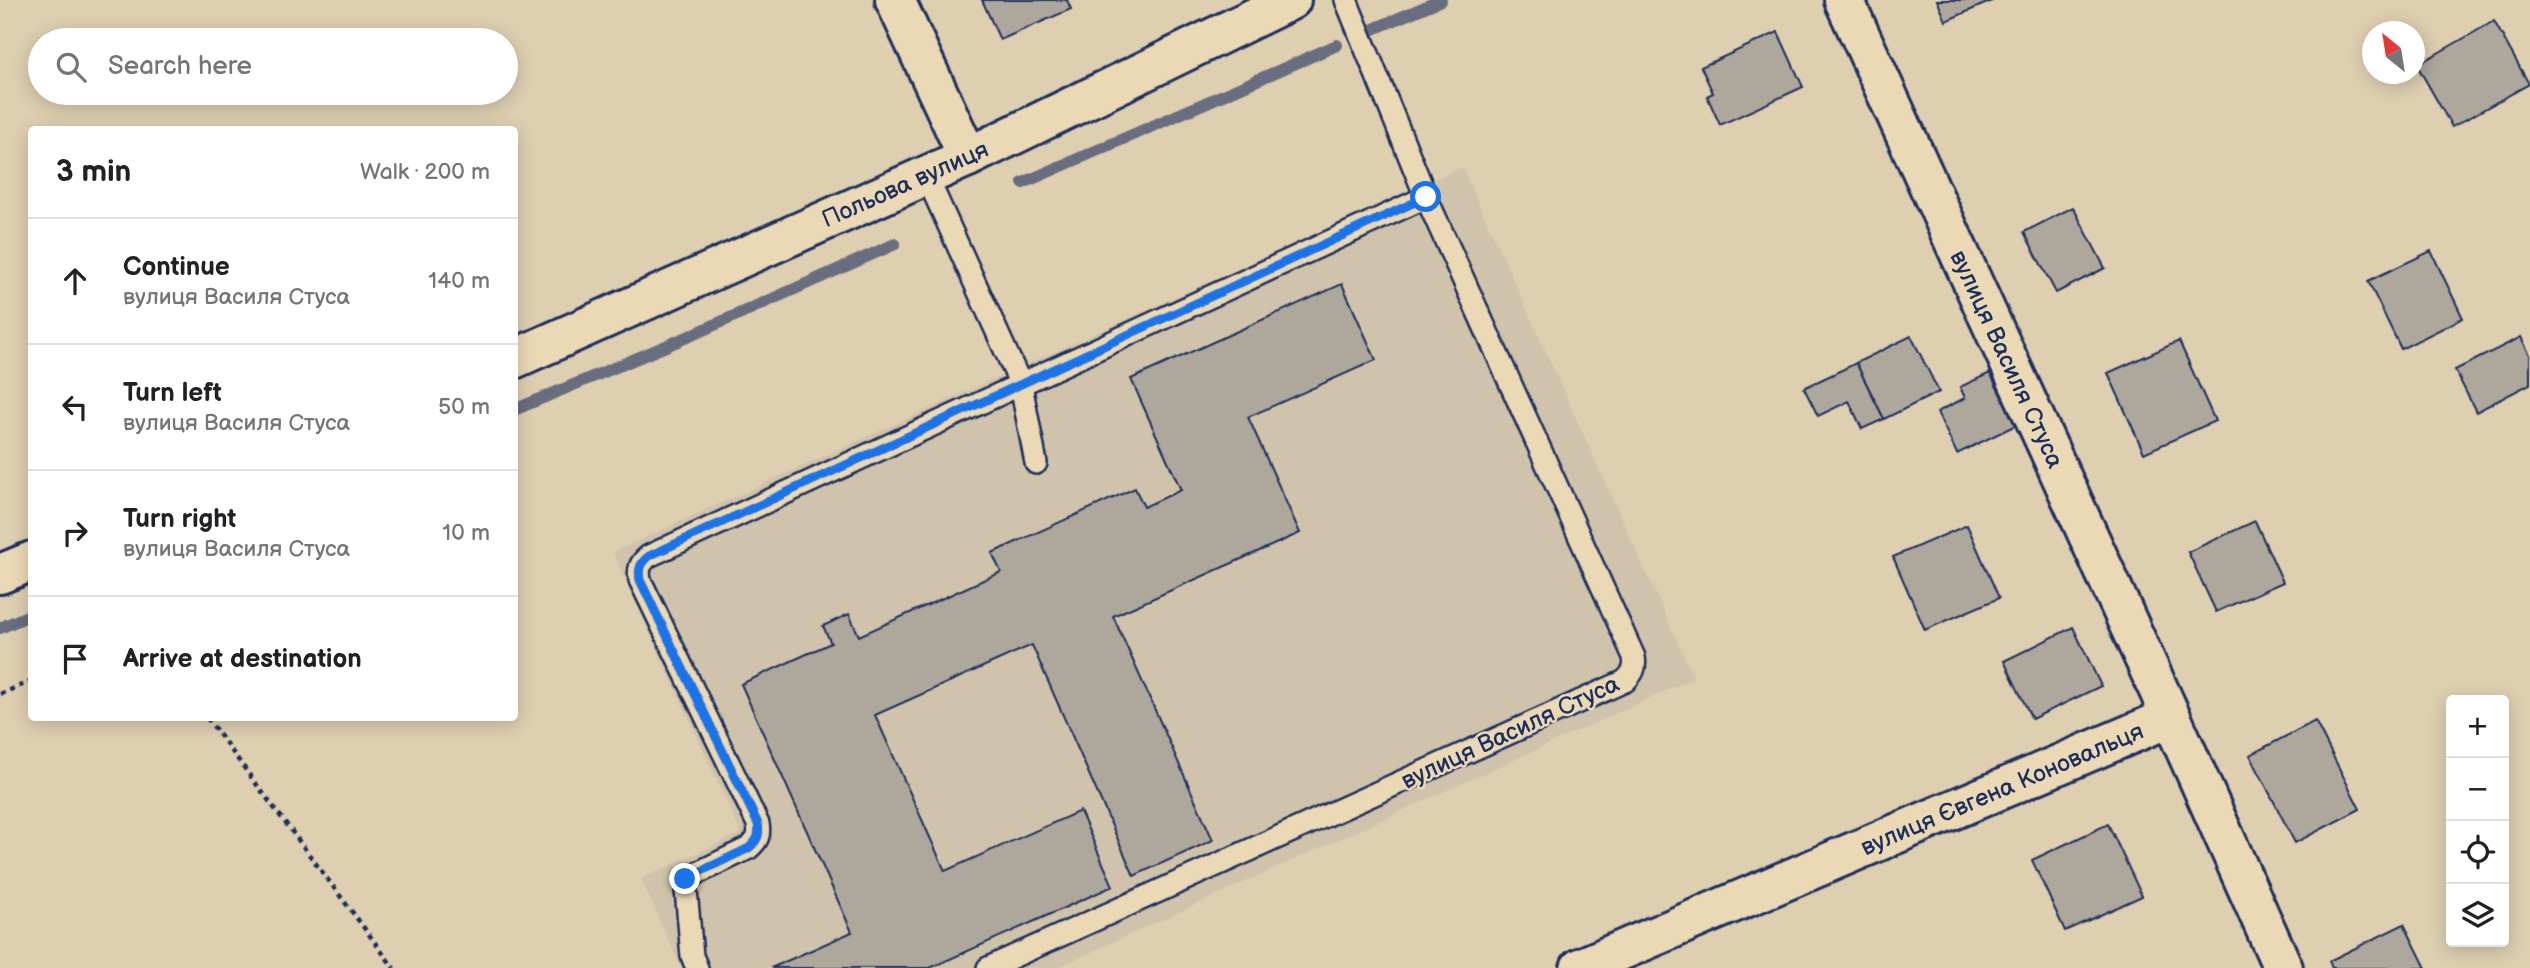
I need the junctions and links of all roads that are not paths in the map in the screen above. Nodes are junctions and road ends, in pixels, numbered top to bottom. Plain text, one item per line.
1 (895, 0) edge
2 (1291, 0) edge
3 (1346, 0) edge
4 (1844, 0) edge
5 (968, 157) junction
6 (926, 176) junction
7 (1426, 197) junction
8 (518, 357) edge
9 (1021, 384) junction
10 (1036, 463) dead end
11 (28, 563) edge
12 (0, 574) edge
13 (2171, 717) junction
14 (697, 968) edge
15 (988, 968) edge
16 (1580, 968) edge
17 (2283, 968) edge

1 - 5 street
2 - 5 street, Польова вулиця
3 - 7 lane, вулиця Василя Стуса
4 - 13 street, вулиця Василя Стуса
5 - 6 street, Польова вулиця
6 - 8 street, Польова вулиця
6 - 9 lane
7 - 9 lane
7 - 15 lane, вулиця Василя Стуса
9 - 10 lane
9 - 14 lane
11 - 12 street
13 - 16 street, вулиця Євгена Коновальця
13 - 17 street, вулиця Євгена Коновальця

